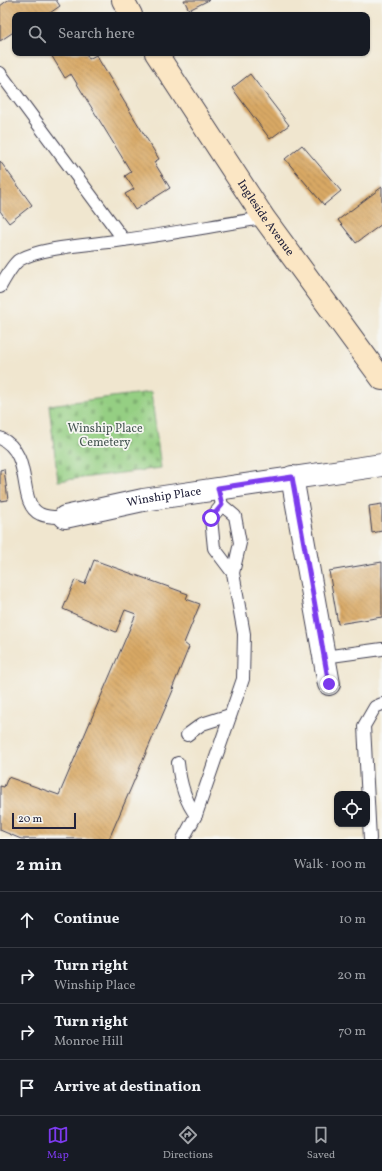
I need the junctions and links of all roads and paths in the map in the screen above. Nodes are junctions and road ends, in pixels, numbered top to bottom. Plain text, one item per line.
1 (123, 0) edge
2 (129, 12) edge
3 (158, 56) edge
4 (0, 73) edge
5 (264, 218) junction
6 (124, 240) junction
7 (0, 287) edge
8 (382, 379) edge
9 (0, 438) edge
10 (382, 465) edge
11 (292, 477) junction
12 (220, 497) junction
13 (65, 518) joint
14 (233, 573) junction
15 (382, 649) edge
16 (324, 657) junction
17 (329, 684) dead end
18 (382, 704) edge
19 (230, 715) junction
20 (187, 735) dead end
21 (178, 763) dead end
22 (196, 815) junction
23 (183, 839) edge
24 (370, 839) edge

1 - 2 street
3 - 5 street, Ingleside Avenue
4 - 6 lane
5 - 6 lane
5 - 8 street, Ingleside Avenue
6 - 7 lane
9 - 13 lane
10 - 11 street, Winship Place
11 - 12 street, Winship Place
11 - 16 street
12 - 13 street, Winship Place
12 - 14 lane
12 - 14 lane
14 - 19 lane
15 - 16 lane
16 - 17 street
18 - 24 lane
19 - 20 lane
19 - 22 lane
21 - 22 lane
22 - 23 lane

